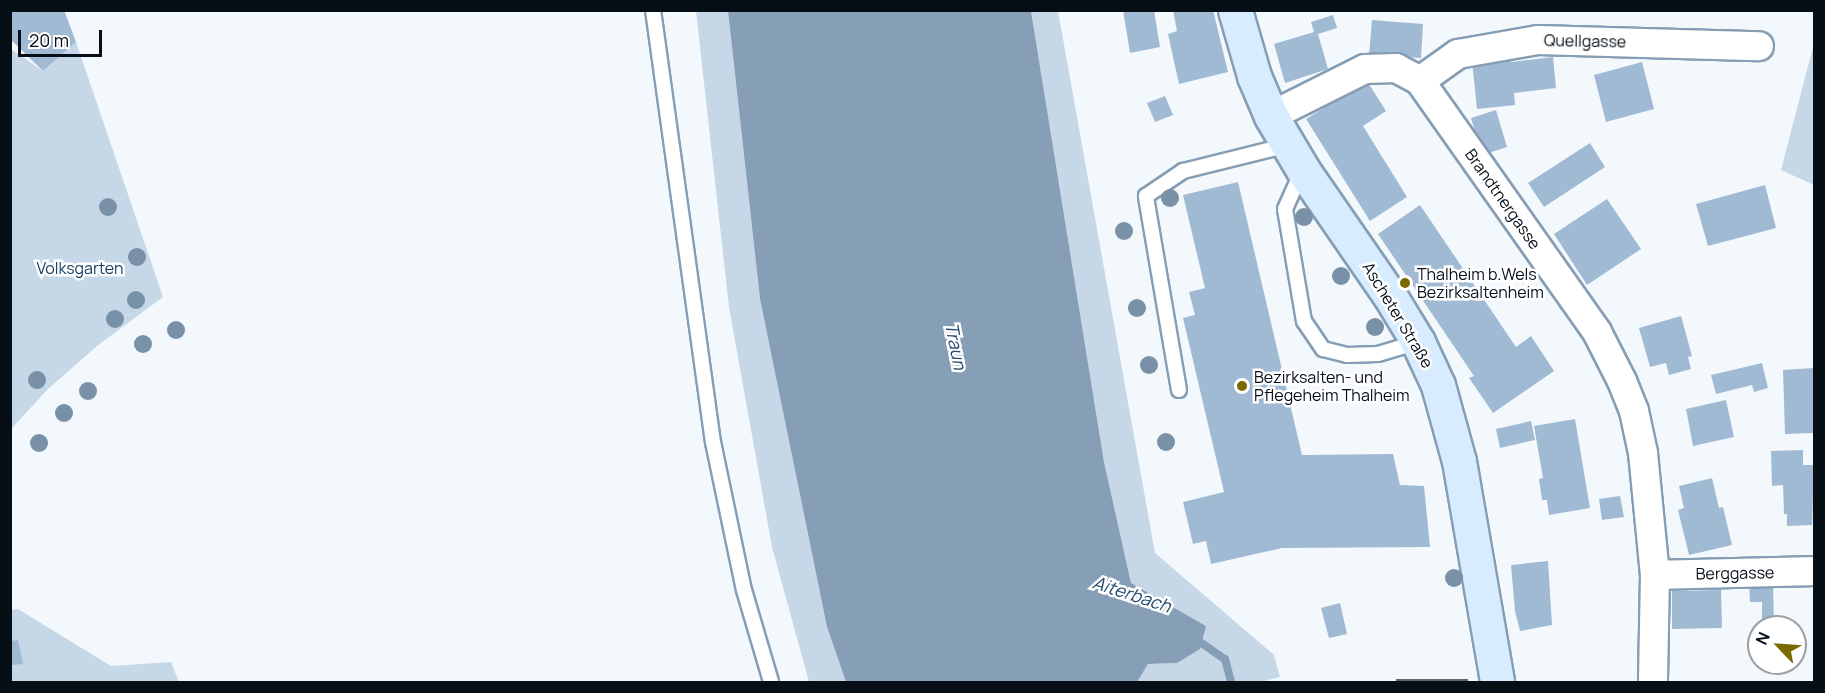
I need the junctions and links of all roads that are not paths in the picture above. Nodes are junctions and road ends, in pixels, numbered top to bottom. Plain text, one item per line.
1 (653, 10) edge
2 (1235, 10) edge
3 (1759, 46) dead end
4 (1420, 81) junction
5 (1271, 116) junction
6 (1295, 158) junction
7 (1418, 342) junction
8 (1179, 390) dead end
9 (1815, 571) edge
10 (1654, 575) junction
11 (771, 682) edge
12 (1497, 682) edge
13 (1653, 682) edge

1 - 11 lane
2 - 5 main road, Ascheter Straße
3 - 4 street, Quellgasse
4 - 5 street, Brandtnergasse
4 - 10 street, Brandtnergasse
5 - 6 main road, Ascheter Straße
6 - 7 main road, Ascheter Straße
6 - 7 lane
6 - 8 lane
7 - 12 main road, Ascheter Straße
9 - 10 street, Berggasse
10 - 13 street, Brandtnergasse

